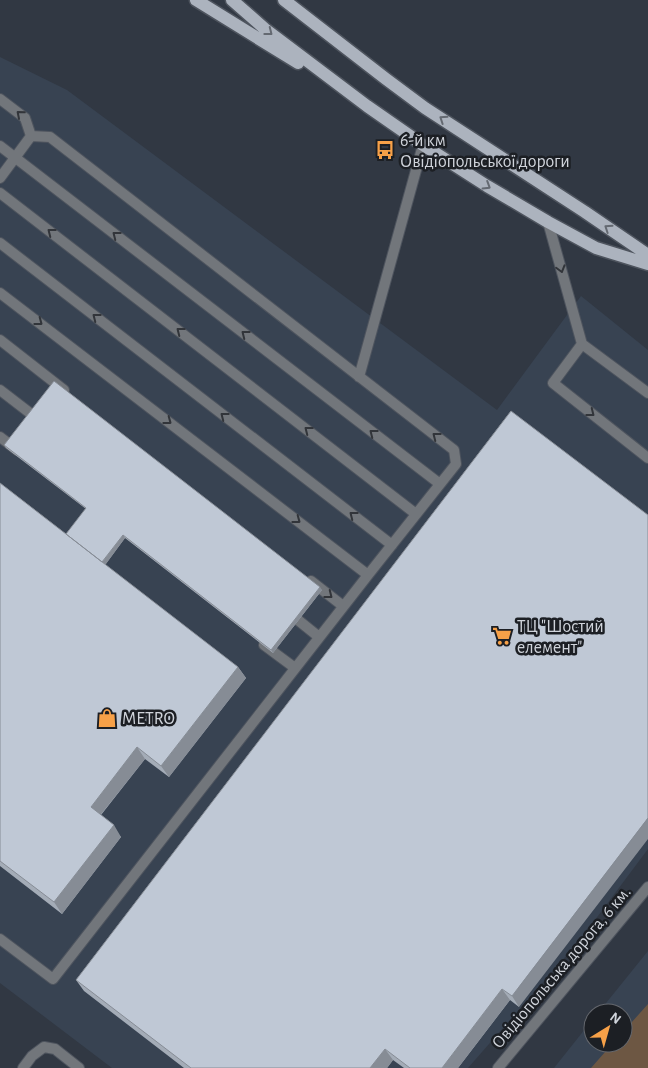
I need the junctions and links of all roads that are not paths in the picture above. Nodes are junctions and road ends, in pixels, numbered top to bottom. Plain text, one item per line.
1 (196, 0) edge
2 (232, 0) edge
3 (284, 0) edge
4 (0, 99) edge
5 (366, 106) junction
6 (31, 136) junction
7 (423, 145) junction
8 (0, 146) edge
9 (15, 157) junction
10 (0, 178) edge
11 (0, 193) edge
12 (548, 222) junction
13 (0, 243) edge
14 (648, 255) edge
15 (648, 264) edge
16 (0, 293) edge
17 (0, 340) edge
18 (582, 344) junction
19 (359, 377) junction
20 (0, 390) edge
21 (648, 393) edge
22 (70, 395) edge
23 (47, 426) edge
24 (0, 437) edge
25 (23, 455) edge
26 (648, 458) edge
27 (440, 484) junction
28 (416, 514) junction
29 (392, 545) junction
30 (368, 575) junction
31 (304, 576) edge
32 (343, 606) junction
33 (280, 607) edge
34 (319, 637) junction
35 (256, 638) edge
36 (295, 668) junction
37 (648, 887) edge
38 (0, 939) edge
39 (23, 1068) edge
40 (79, 1068) edge
41 (498, 1068) edge

1 - 5 main road
2 -> 5 main road
14 -> 3 main road
6 -> 4 street
5 - 7 main road
6 - 9 street
6 - 19 street
7 -> 12 main road
7 - 19 street
8 - 9 street
9 - 10 street
27 -> 9 street
28 -> 11 street
12 - 15 main road
12 -> 18 street
29 -> 13 street
16 -> 30 street
17 - 22 street
18 - 21 street
18 -> 26 street
27 -> 19 street
20 - 23 street
24 - 25 street
27 - 28 street
28 - 29 street
29 - 30 street
30 - 32 street
31 -> 32 street
32 - 34 street
33 - 34 street
34 - 36 street
35 - 36 street
36 - 38 street
37 - 41 street, Овідіопольська дорога, 6 км.
39 - 40 street

